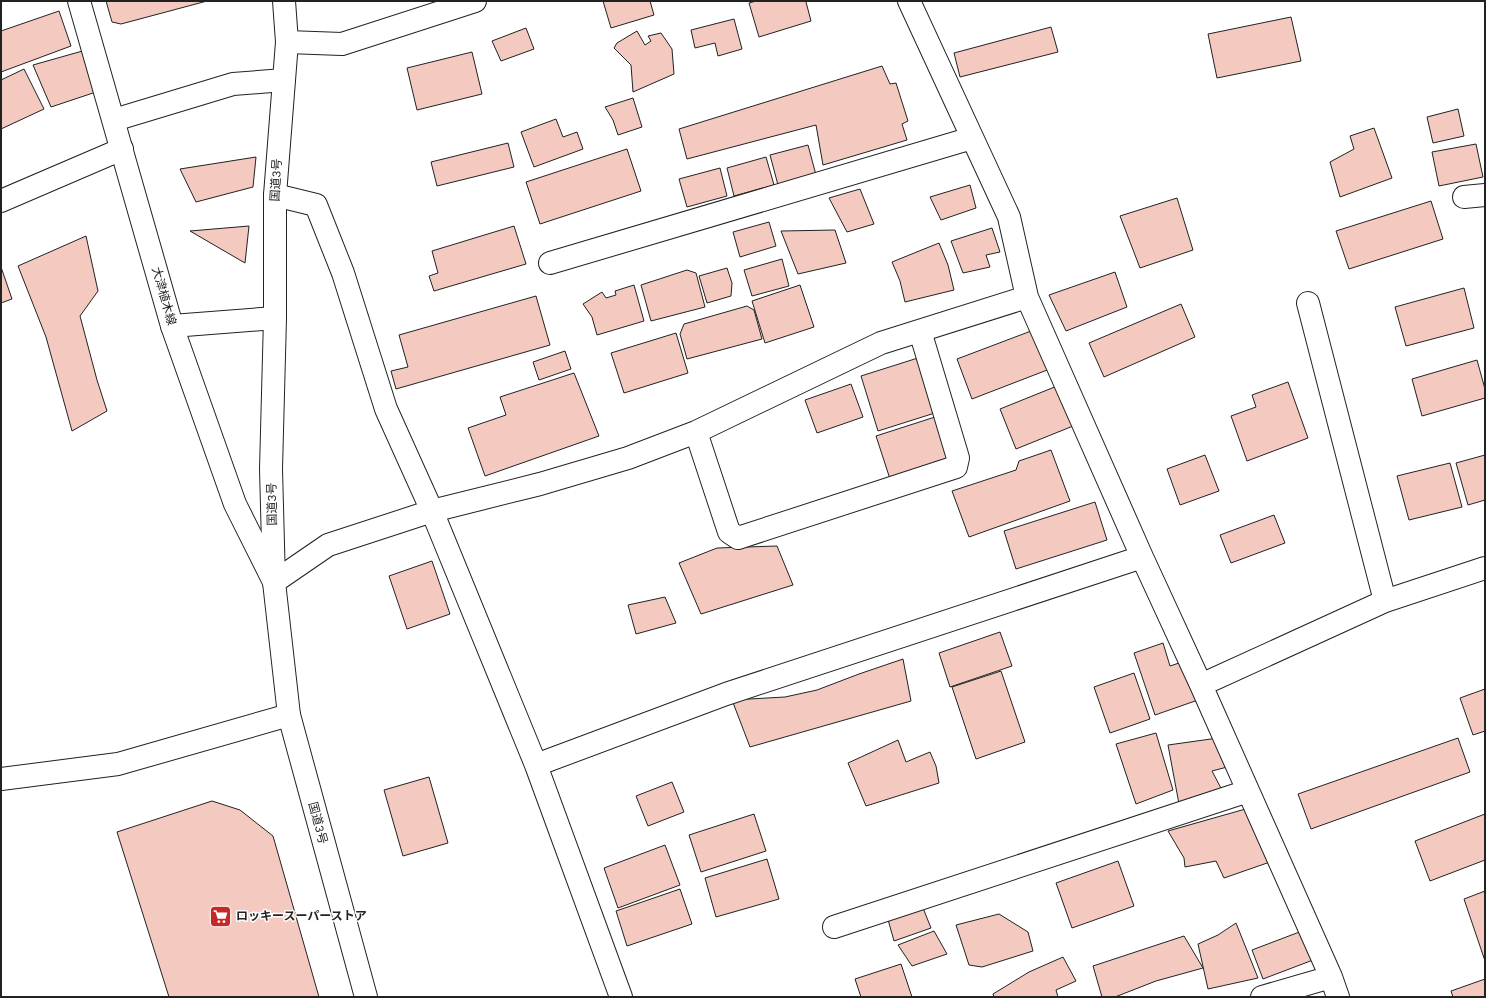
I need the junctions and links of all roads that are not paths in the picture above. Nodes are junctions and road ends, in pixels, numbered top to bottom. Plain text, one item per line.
1 (79, 1) edge
2 (284, 1) edge
3 (475, 1) edge
4 (909, 1) edge
5 (287, 42) junction
6 (284, 80) junction
7 (114, 120) junction
8 (972, 138) junction
9 (122, 149) junction
10 (275, 195) junction
11 (1485, 195) edge
12 (1464, 197) dead end
13 (1, 201) edge
14 (550, 263) dead end
15 (1027, 297) junction
16 (1308, 303) dead end
17 (275, 318) junction
18 (172, 326) junction
19 (920, 331) junction
20 (696, 432) junction
21 (432, 511) junction
22 (1142, 557) junction
23 (1485, 568) edge
24 (274, 582) junction
25 (1385, 601) junction
26 (1201, 685) junction
27 (289, 715) junction
28 (536, 765) junction
29 (1, 779) edge
30 (1248, 791) junction
31 (834, 927) dead end
32 (1331, 977) junction
33 (366, 997) edge
34 (621, 997) edge
35 (1262, 997) edge
36 (1338, 997) edge

1 - 7 main road, 大津植木線
2 - 5 main road, 国道3号
3 - 5 main road
4 - 8 main road
5 - 6 main road, 国道3号
6 - 7 main road
6 - 10 main road, 国道3号
7 - 9 main road, 大津植木線
8 - 14 main road
8 - 15 main road
9 - 13 main road
9 - 18 main road, 大津植木線
10 - 17 main road, 国道3号
10 - 21 main road
11 - 12 main road
15 - 19 main road
15 - 22 main road
16 - 25 main road
17 - 18 main road
17 - 24 main road, 国道3号
18 - 24 main road, 大津植木線
19 - 20 main road
19 - 20 main road
20 - 21 main road
21 - 24 main road
21 - 28 main road
22 - 26 main road
22 - 28 main road
23 - 25 main road
24 - 27 main road, 国道3号
25 - 26 main road
26 - 30 main road
27 - 29 main road
27 - 33 main road, 国道3号
28 - 34 main road
30 - 31 main road
30 - 32 main road
32 - 35 main road
32 - 36 main road

